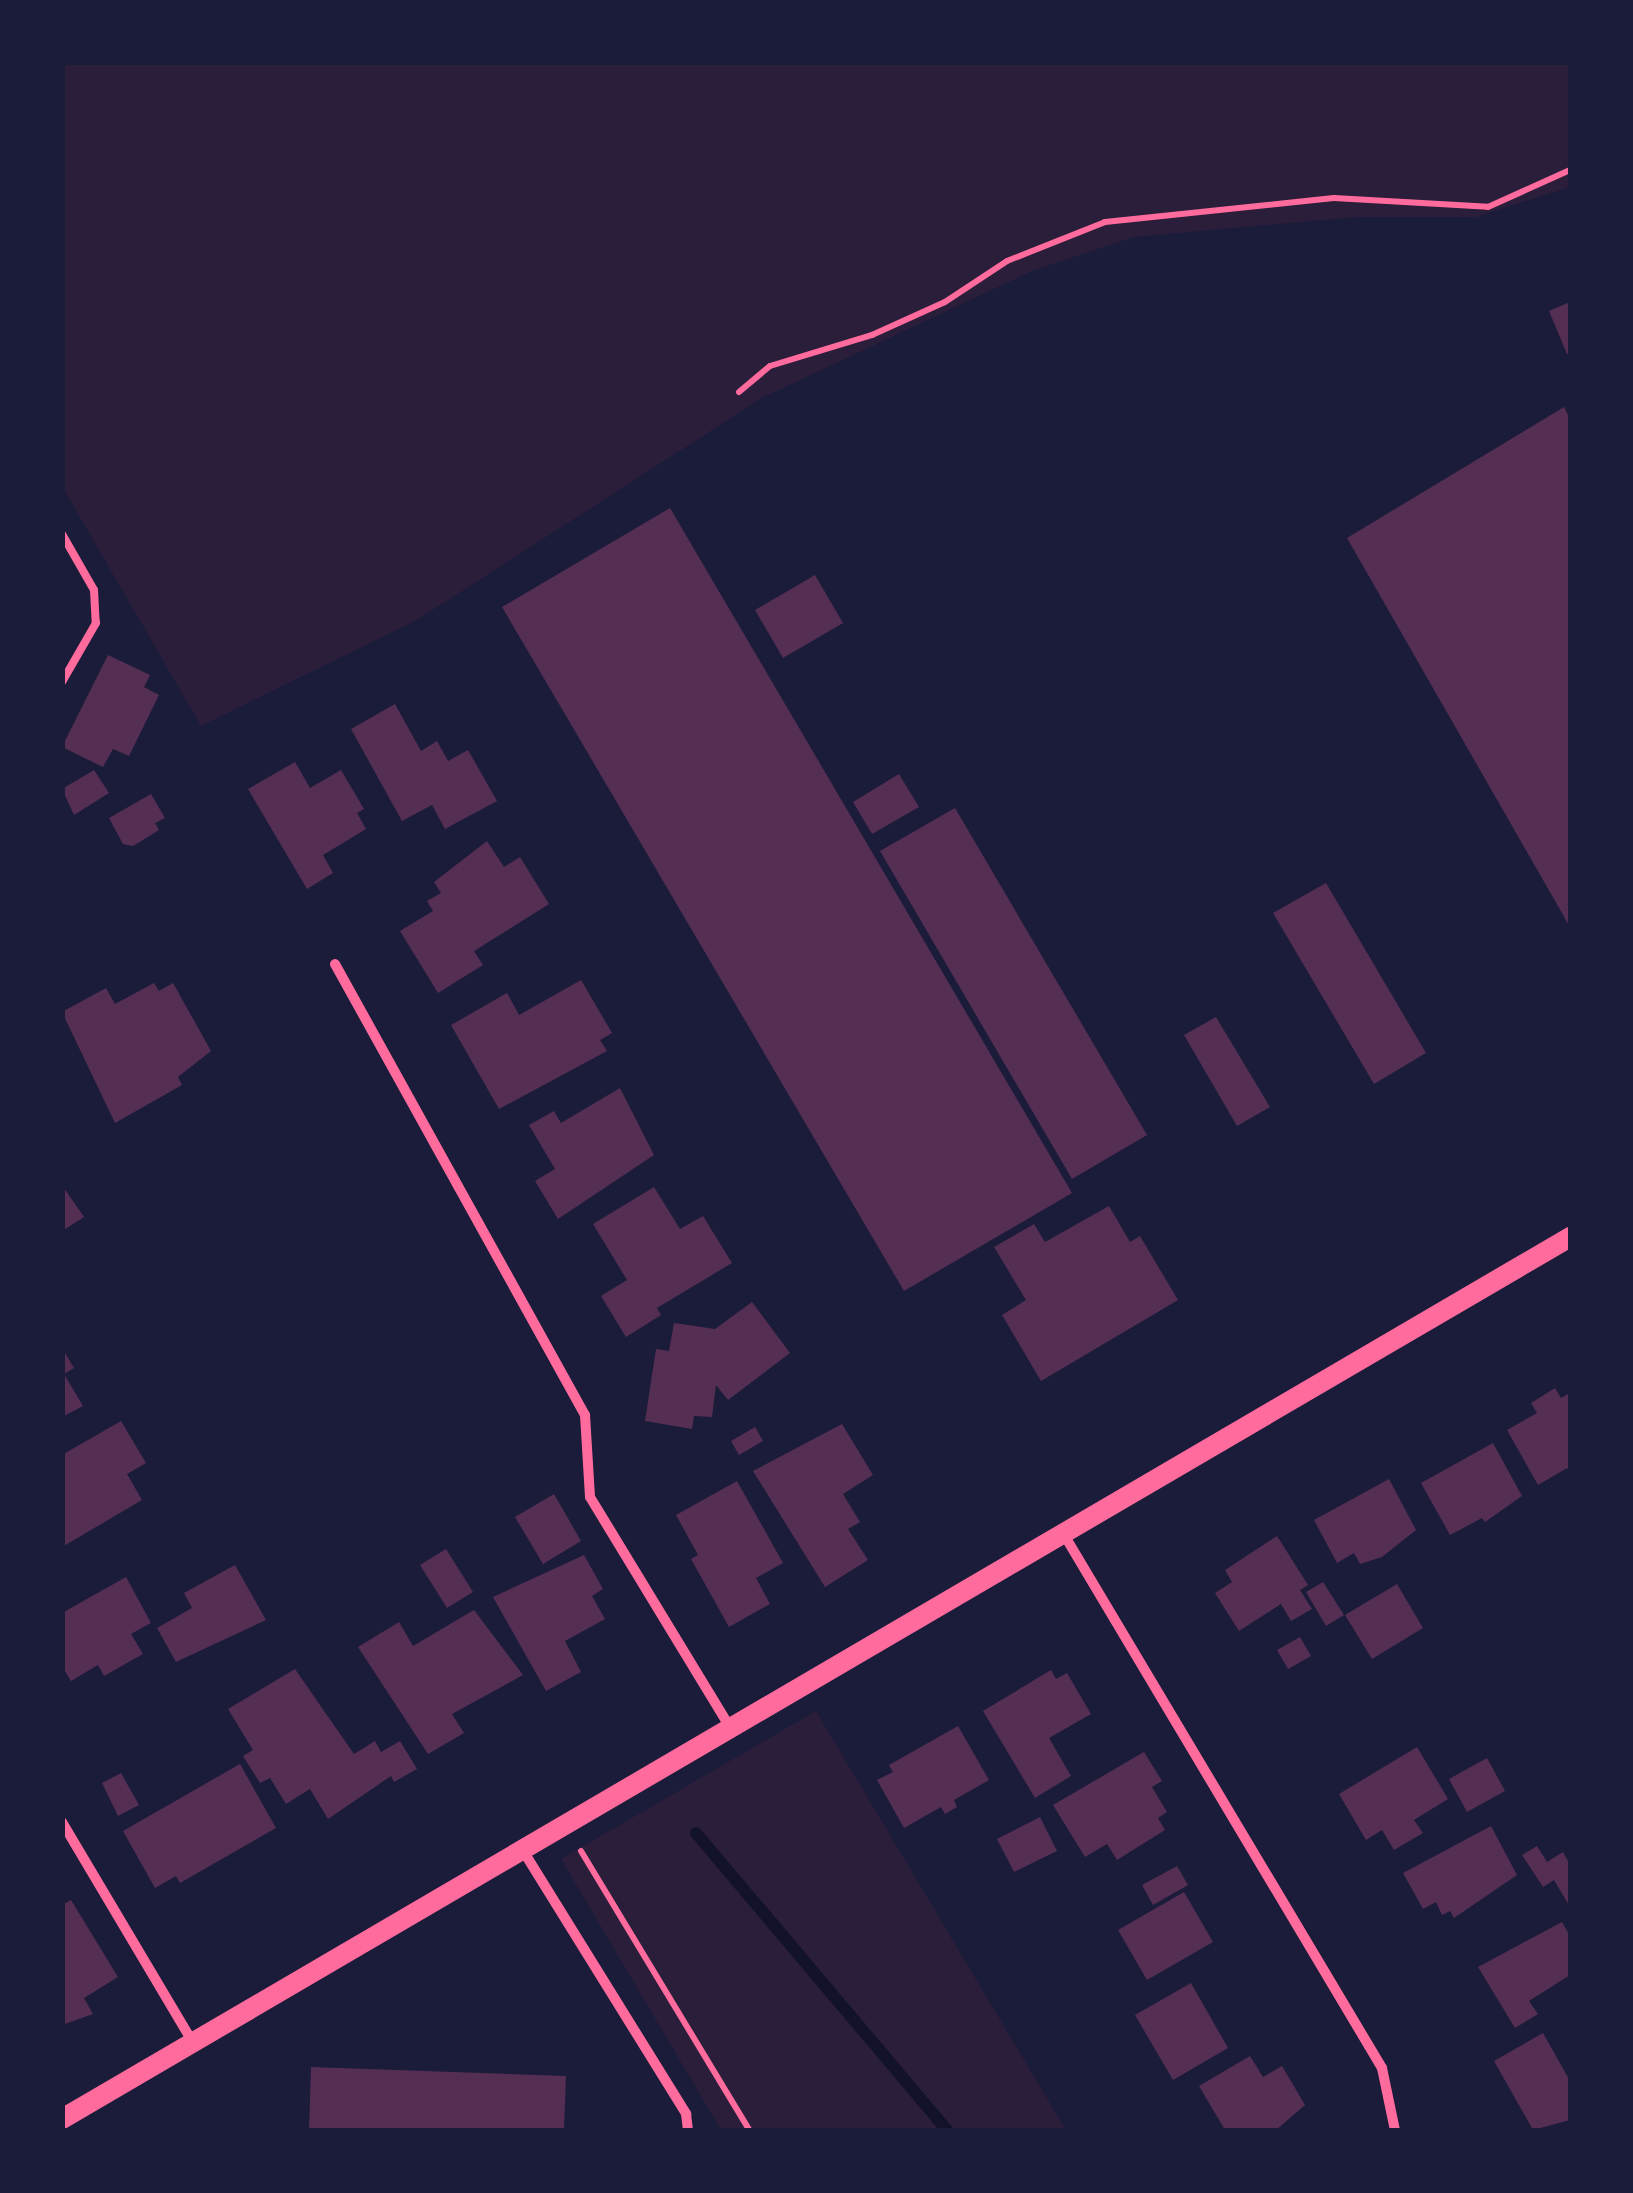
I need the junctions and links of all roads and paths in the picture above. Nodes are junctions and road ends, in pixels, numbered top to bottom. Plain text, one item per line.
1 (1570, 170) edge
2 (739, 392) dead end
3 (62, 534) edge
4 (62, 682) edge
5 (335, 964) dead end
6 (1570, 1238) edge
7 (1064, 1533) junction
8 (730, 1727) junction
9 (62, 1822) edge
10 (565, 1824) junction
11 (522, 1849) junction
12 (193, 2042) junction
13 (62, 2120) edge
14 (688, 2130) edge
15 (749, 2130) edge
16 (1395, 2130) edge

1 - 2 path
3 - 4 lane
5 - 8 street
6 - 7 main road
7 - 8 main road
7 - 16 street
8 - 10 main road
9 - 12 street
10 - 11 main road
10 - 15 path
11 - 12 main road
11 - 14 street
12 - 13 main road

